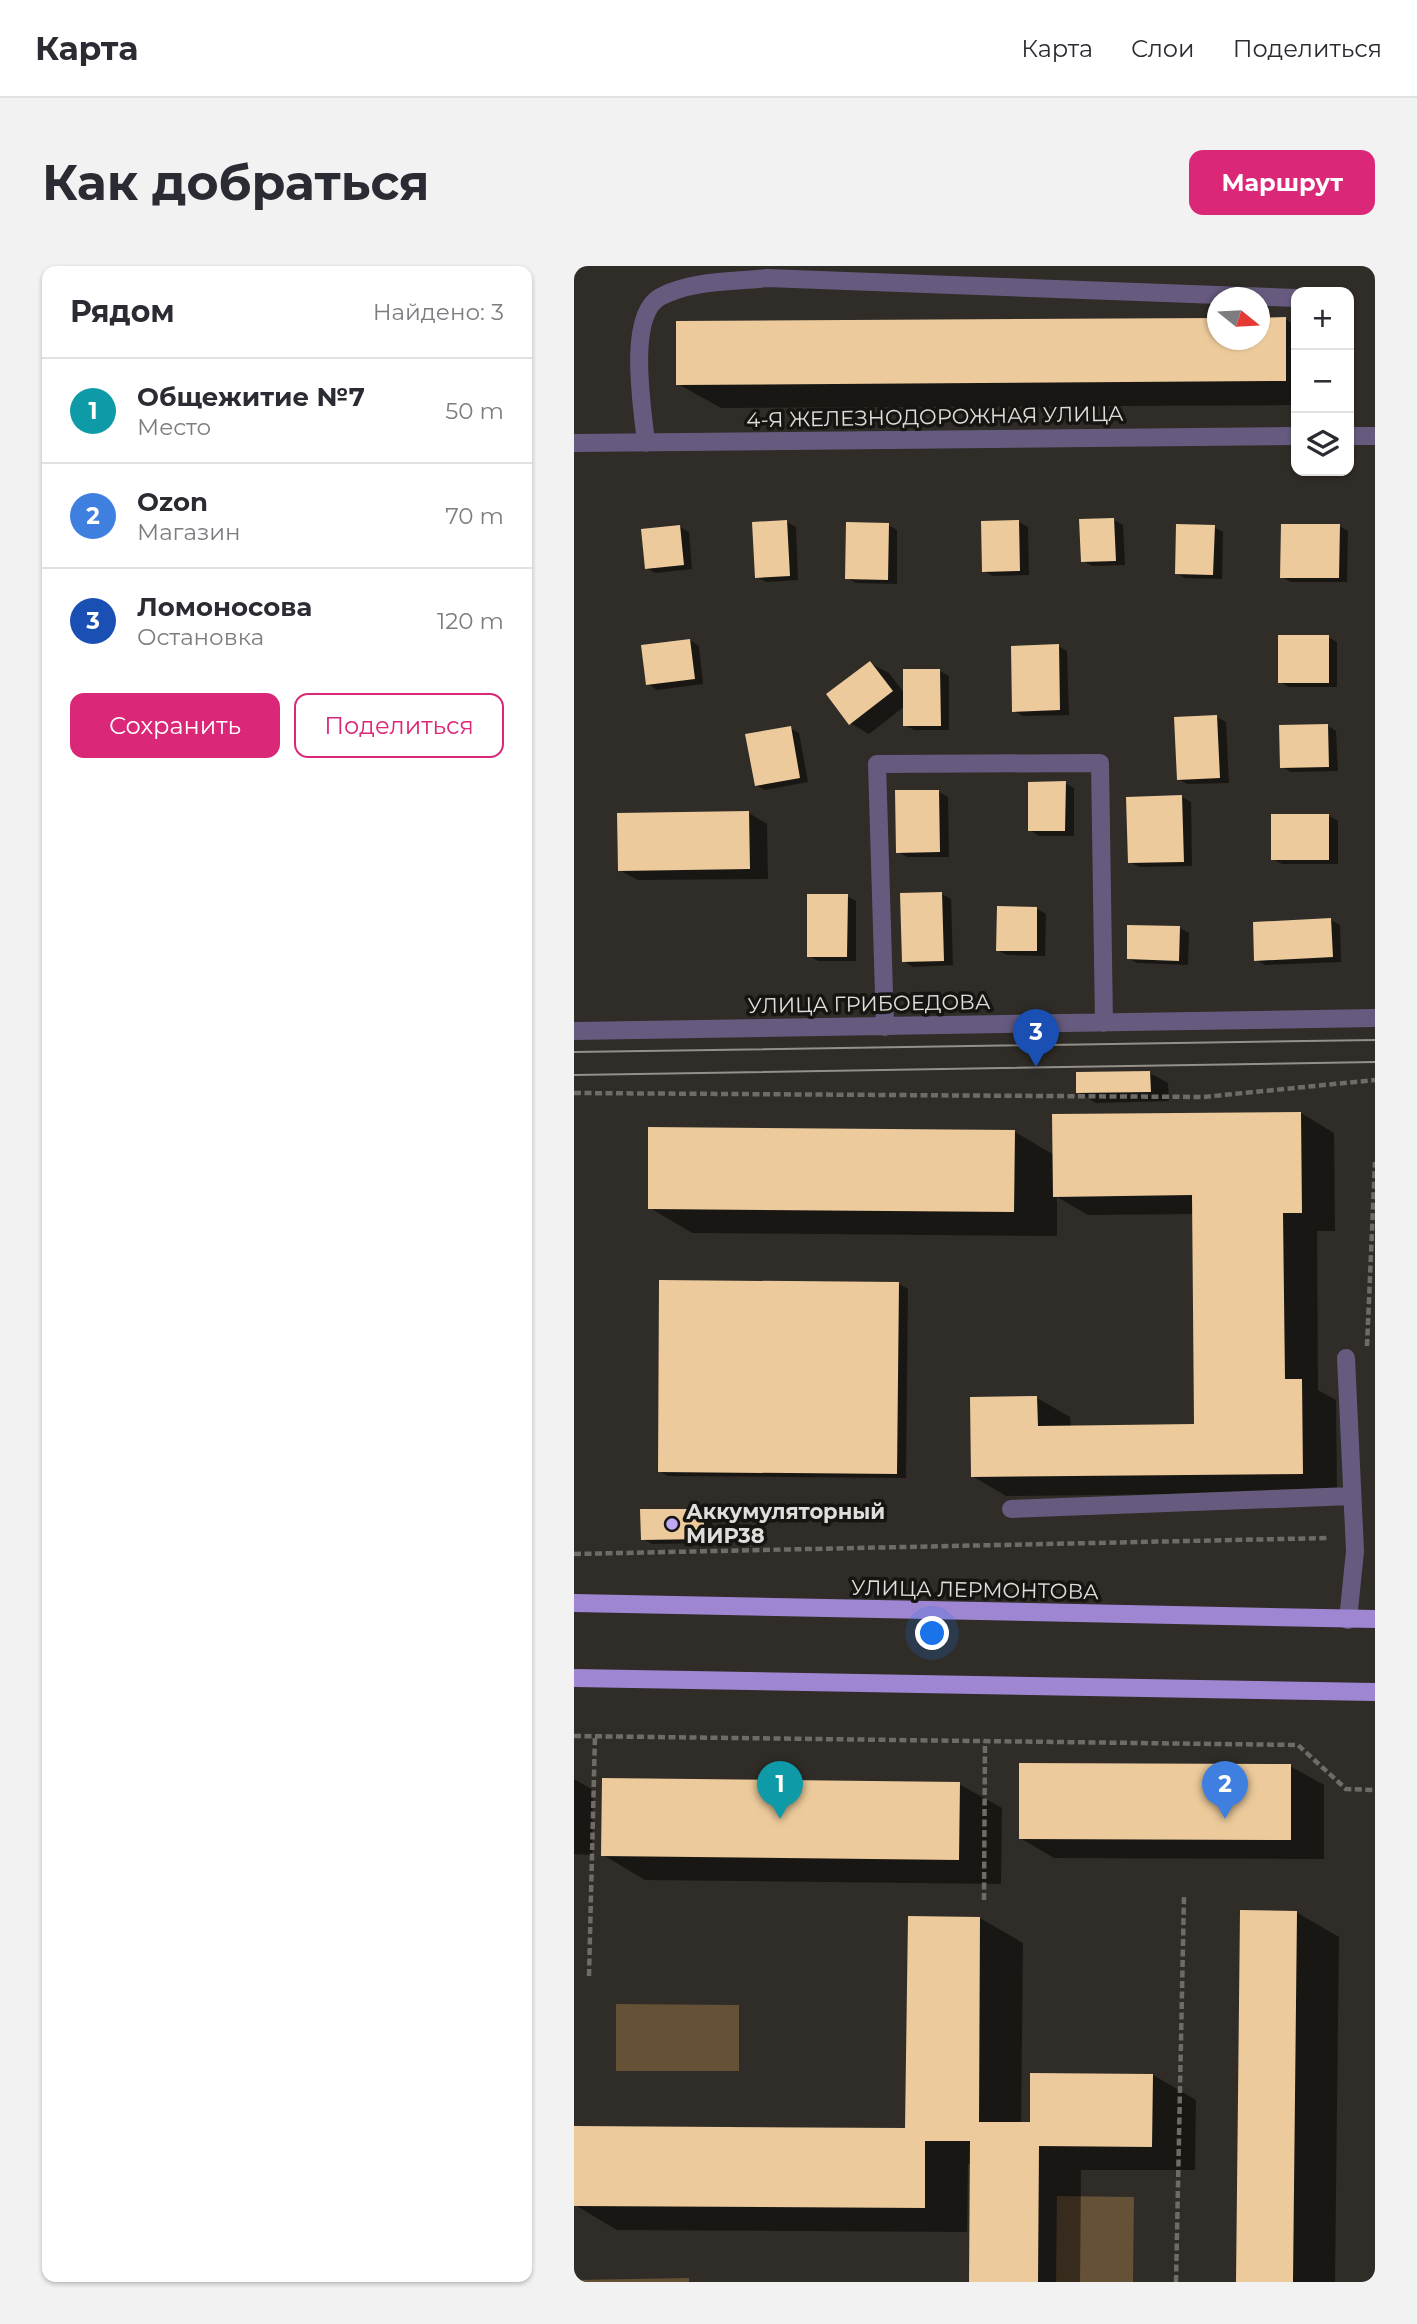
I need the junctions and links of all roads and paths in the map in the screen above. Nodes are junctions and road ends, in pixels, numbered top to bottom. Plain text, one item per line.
1 (1291, 298) edge
2 (1291, 436) edge
3 (1354, 436) edge
4 (1375, 436) edge
5 (574, 443) edge
6 (646, 443) junction
7 (1375, 1018) edge
8 (1104, 1023) junction
9 (885, 1027) junction
10 (574, 1031) edge
11 (1375, 1080) edge
12 (574, 1093) edge
13 (1346, 1358) dead end
14 (1352, 1496) junction
15 (1011, 1509) dead end
16 (1354, 1537) junction
17 (574, 1554) edge
18 (574, 1603) edge
19 (1375, 1619) edge
20 (1348, 1620) junction
21 (574, 1678) edge
22 (1375, 1692) edge
23 (1375, 1706) edge
24 (574, 1735) edge
25 (595, 1736) junction
26 (985, 1741) junction
27 (1375, 1790) edge
28 (1184, 1897) dead end
29 (984, 1900) dead end
30 (589, 1976) dead end
31 (1176, 2282) edge

1 - 6 street
2 - 6 street, 4-Я ЖЕЛЕЗНОДОРОЖНАЯ УЛИЦА
3 - 4 street
5 - 6 street, 4-Я ЖЕЛЕЗНОДОРОЖНАЯ УЛИЦА
7 - 8 street, УЛИЦА ГРИБОЕДОВА
8 - 9 street, УЛИЦА ГРИБОЕДОВА
8 - 9 street
9 - 10 street, УЛИЦА ГРИБОЕДОВА
11 - 12 path
13 - 14 street
14 - 15 street
14 - 16 street
16 - 17 path
16 - 20 street
18 - 20 main road, УЛИЦА ЛЕРМОНТОВА
19 - 20 main road, УЛИЦА ЛЕРМОНТОВА
21 - 22 main road
22 - 23 street
24 - 25 path
25 - 26 path
25 - 30 path
26 - 27 path
26 - 29 path
28 - 31 path

